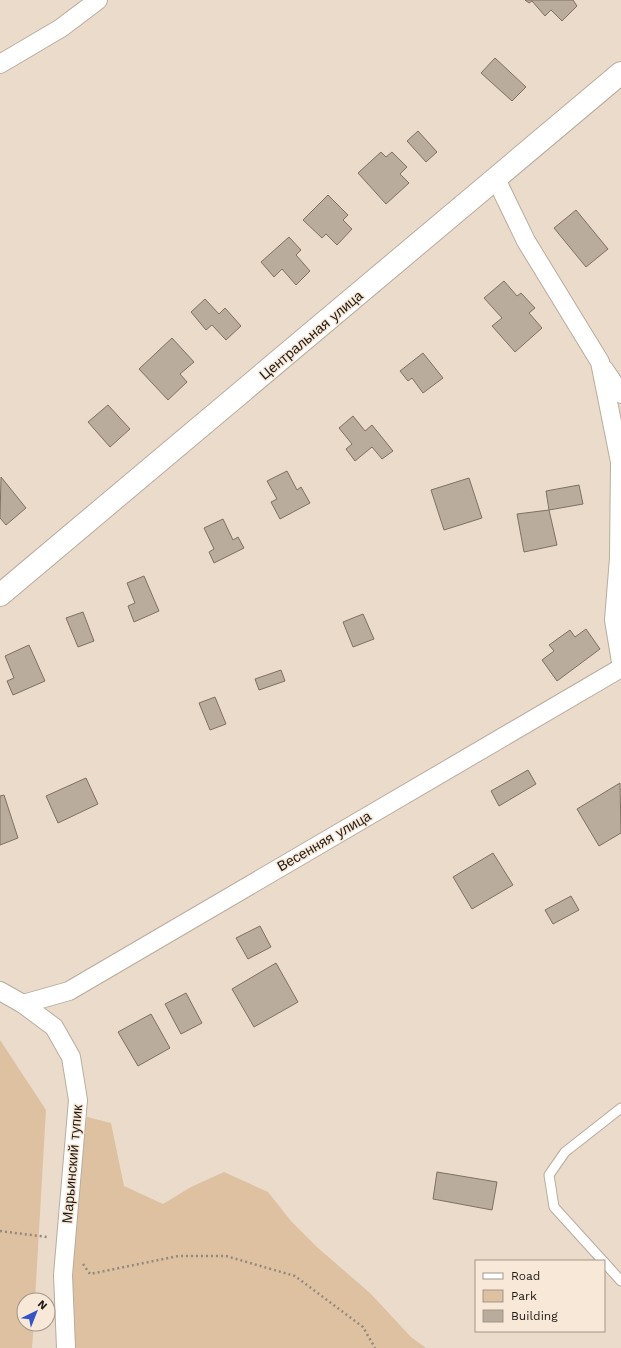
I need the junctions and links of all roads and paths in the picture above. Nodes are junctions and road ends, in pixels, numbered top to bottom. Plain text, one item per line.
1 (98, 0) edge
2 (0, 64) edge
3 (621, 73) edge
4 (496, 179) junction
5 (600, 362) junction
6 (621, 394) edge
7 (0, 596) edge
8 (621, 662) edge
9 (621, 668) edge
10 (0, 991) edge
11 (23, 1004) junction
12 (621, 1108) edge
13 (0, 1231) edge
14 (66, 1240) junction
15 (603, 1260) edge
16 (605, 1262) edge
17 (621, 1281) edge
18 (66, 1348) edge
19 (375, 1348) edge

1 - 2 street
3 - 4 main road, Центральная улица
4 - 5 street
4 - 7 main road, Центральная улица
5 - 6 street
5 - 8 street
9 - 11 street, Весенняя улица
10 - 11 street, Марьинский тупик
11 - 14 street, Марьинский тупик
12 - 15 lane
13 - 14 path
14 - 18 street, Марьинский тупик
14 - 19 path
16 - 17 lane

